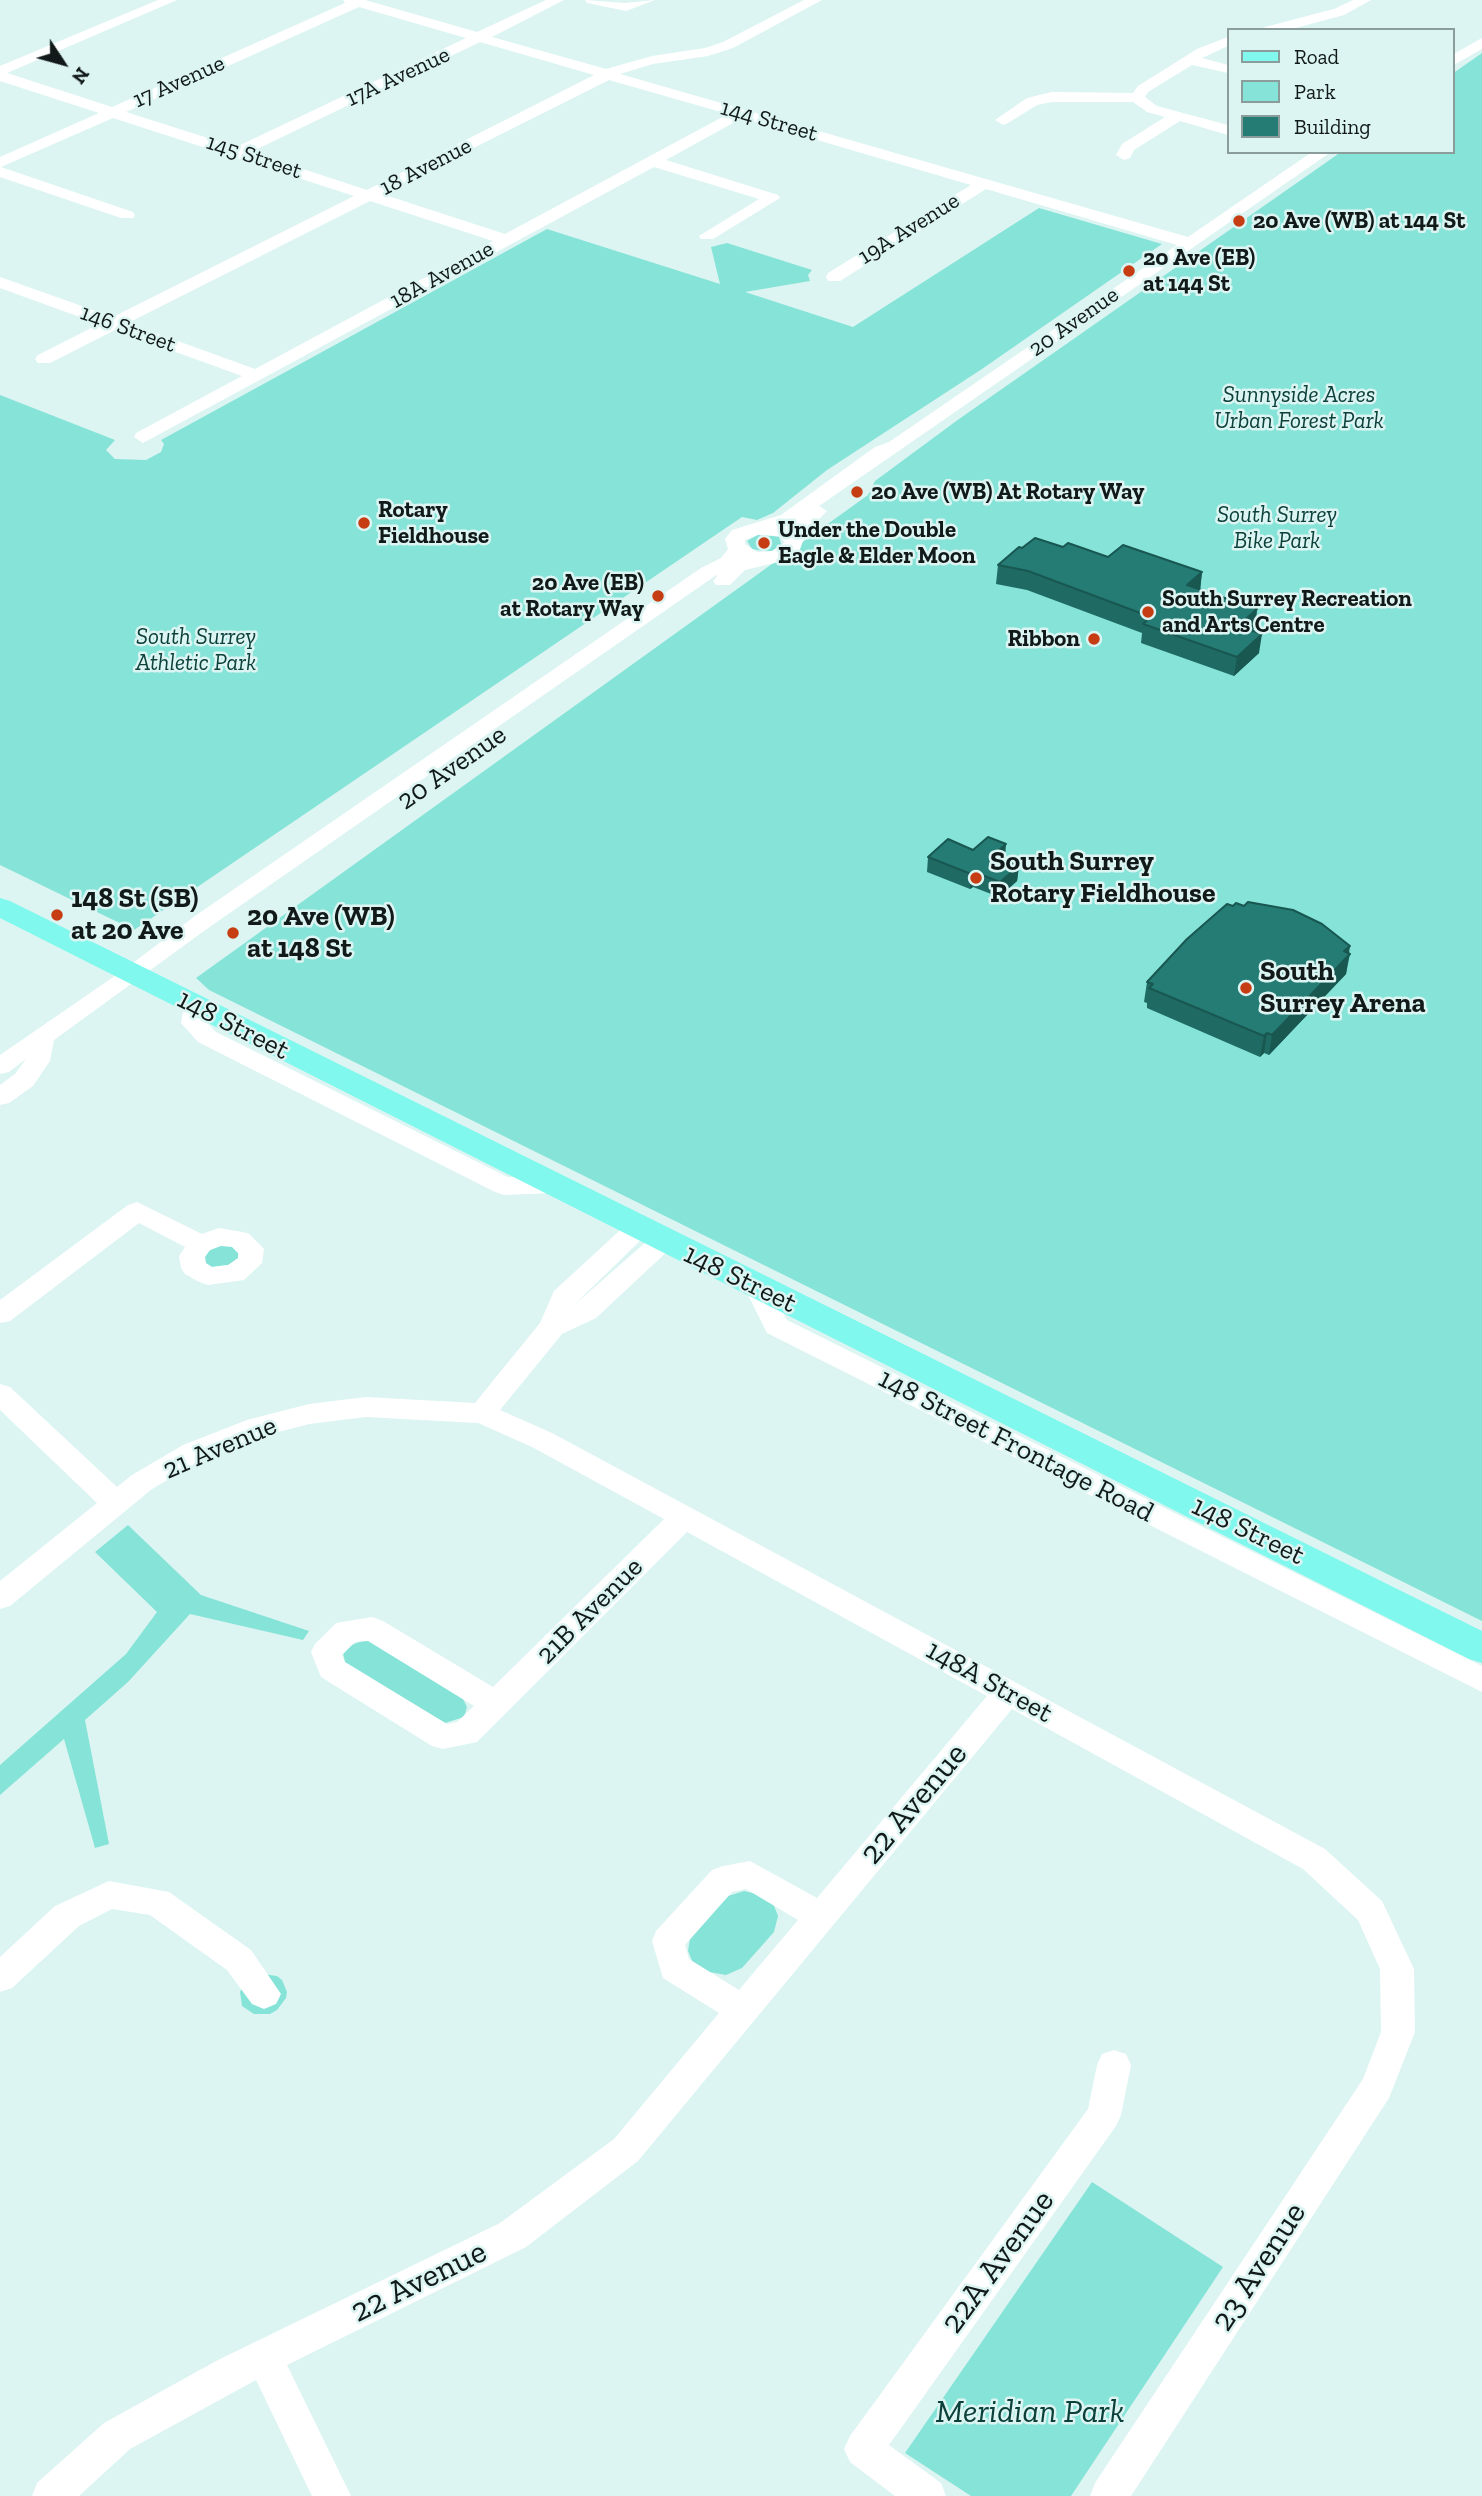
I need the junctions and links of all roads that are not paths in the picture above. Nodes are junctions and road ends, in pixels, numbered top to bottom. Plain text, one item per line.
1 (170, 0) edge
2 (557, 0) edge
3 (592, 0) edge
4 (648, 0) edge
5 (1364, 0) edge
6 (354, 1) edge
7 (814, 6) edge
8 (622, 9) joint
9 (1300, 27) edge
10 (478, 38) junction
11 (1482, 41) edge
12 (1226, 42) edge
13 (728, 45) junction
14 (752, 52) dead end
15 (1190, 60) junction
16 (1454, 61) edge
17 (1226, 69) edge
18 (0, 74) edge
19 (608, 75) junction
20 (1137, 98) junction
21 (113, 112) junction
22 (741, 113) junction
23 (1176, 117) junction
24 (1003, 120) dead end
25 (1226, 130) edge
26 (238, 152) junction
27 (1316, 154) edge
28 (1125, 155) dead end
29 (652, 161) junction
30 (0, 163) edge
31 (0, 172) edge
32 (985, 183) junction
33 (369, 195) junction
34 (772, 198) joint
35 (127, 215) dead end
36 (707, 236) dead end
37 (507, 240) junction
38 (1189, 243) junction
39 (834, 276) dead end
40 (0, 282) edge
41 (114, 323) junction
42 (44, 359) dead end
43 (257, 376) junction
44 (144, 437) dead end
45 (897, 446) junction
46 (765, 528) junction
47 (795, 541) junction
48 (737, 550) junction
49 (767, 558) junction
50 (0, 907) edge
51 (133, 974) junction
52 (42, 1038) junction
53 (0, 1066) edge
54 (0, 1097) edge
55 (651, 1234) junction
56 (201, 1244) dead end
57 (757, 1287) junction
58 (0, 1314) edge
59 (0, 1394) edge
60 (482, 1413) junction
61 (115, 1502) junction
62 (684, 1517) junction
63 (0, 1598) edge
64 (1482, 1648) edge
65 (1482, 1680) edge
66 (1008, 1692) junction
67 (495, 1704) junction
68 (821, 1917) junction
69 (0, 1978) edge
70 (264, 1994) dead end
71 (741, 2009) junction
72 (1398, 2032) joint
73 (1114, 2065) dead end
74 (264, 2358) junction
75 (51, 2496) edge
76 (332, 2496) edge
77 (927, 2496) edge
78 (1109, 2496) edge

1 - 18 street
2 - 10 street, 17A Avenue
3 - 8 street
4 - 8 street
5 - 9 street
6 - 10 street, 144 Street
6 - 21 street, 17 Avenue
7 - 13 street, 18 Avenue
10 - 19 street, 144 Street
10 - 26 street, 17A Avenue
11 - 16 street
12 - 15 street
13 - 14 street
13 - 19 street, 18 Avenue
15 - 17 street
15 - 20 street
18 - 21 street, 145 Street
19 - 22 street, 144 Street
19 - 33 street, 18 Avenue
20 - 23 street
20 - 24 street
21 - 26 street, 145 Street
21 - 30 street, 17 Avenue
22 - 29 street, 18A Avenue
22 - 32 street, 144 Street
23 - 25 street
23 - 28 street
26 - 33 street, 145 Street
27 - 38 street, 20 Avenue
29 - 34 street
29 - 37 street, 18A Avenue
31 - 35 street
32 - 38 street, 144 Street
32 - 39 street, 19A Avenue
33 - 37 street, 145 Street
33 - 41 street, 18 Avenue
34 - 36 street
37 - 43 street, 18A Avenue
38 - 45 street, 20 Avenue
40 - 41 street, 146 Street
41 - 42 street, 18 Avenue
41 - 43 street, 146 Street
43 - 44 street, 18A Avenue
45 - 46 street, 20 Avenue
45 - 47 street, 20 Avenue
46 - 47 street
46 - 48 street, 20 Avenue
47 - 49 street, 20 Avenue
48 - 49 street
48 - 51 street, 20 Avenue
49 - 51 street, 20 Avenue
50 - 51 main road, 148 Street
51 - 52 street, 20 Avenue
51 - 55 main road, 148 Street
52 - 53 street, 20 Avenue
52 - 54 street
55 - 57 main road, 148 Street
55 - 60 street
56 - 58 street
57 - 64 main road, 148 Street
57 - 65 street, 148 Street Frontage Road
59 - 61 street
60 - 61 street, 21 Avenue
60 - 62 street, 148A Street
61 - 63 street, 21 Avenue
62 - 66 street, 148A Street
62 - 67 street, 21B Avenue
66 - 68 street, 22 Avenue
66 - 72 street, 148A Street
67 - 67 street, 21B Avenue
68 - 71 street, 22 Avenue
68 - 71 street
69 - 70 street
71 - 74 street, 22 Avenue
72 - 78 street, 23 Avenue
73 - 77 street, 22A Avenue
74 - 75 street, 22 Avenue
74 - 76 street

